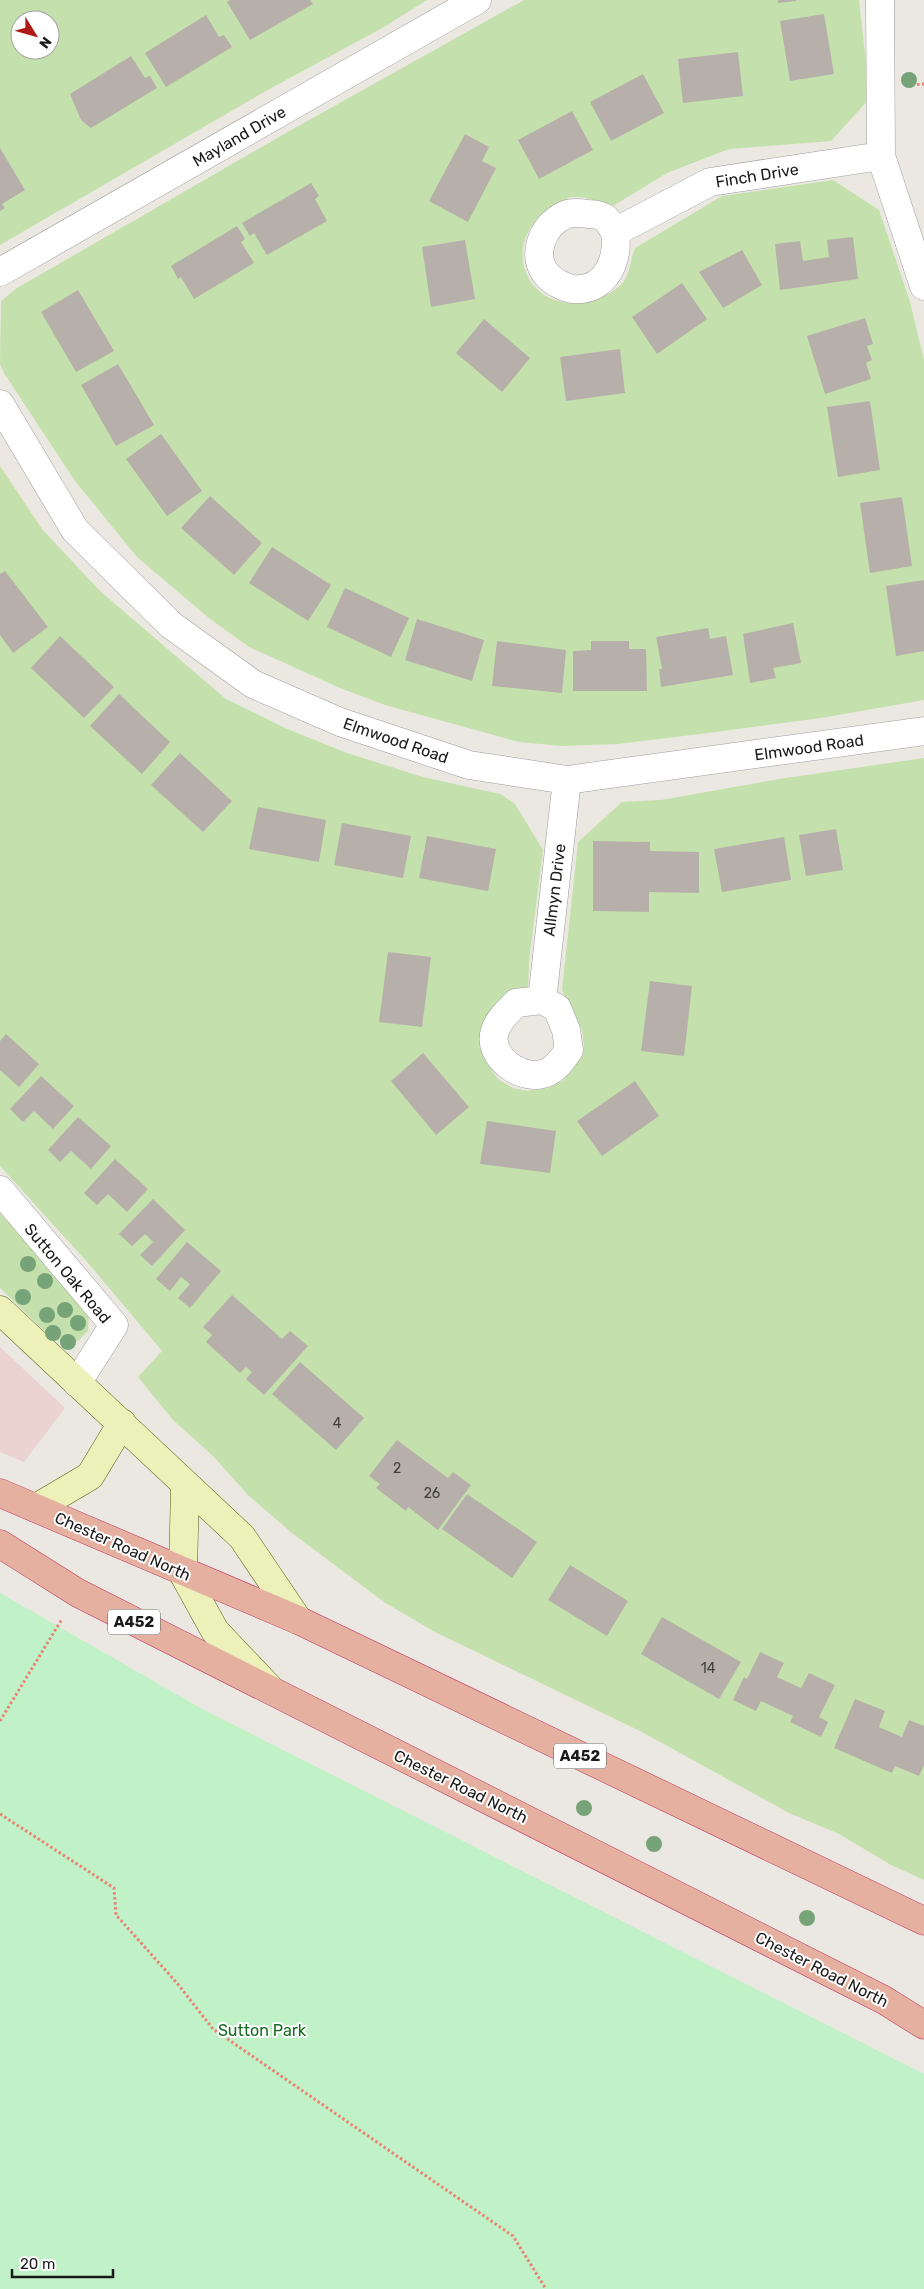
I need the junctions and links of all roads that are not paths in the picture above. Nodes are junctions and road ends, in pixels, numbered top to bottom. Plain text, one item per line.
1 (477, 0) edge
2 (880, 0) edge
3 (881, 156) junction
4 (615, 232) dead end
5 (0, 272) edge
6 (923, 281) edge
7 (0, 404) edge
8 (924, 731) edge
9 (567, 780) junction
10 (542, 1000) dead end
11 (0, 1190) edge
12 (0, 1310) edge
13 (77, 1383) junction
14 (122, 1423) junction
15 (185, 1486) junction
16 (0, 1493) edge
17 (36, 1508) junction
18 (0, 1544) edge
19 (183, 1573) junction
20 (298, 1620) junction
21 (272, 1692) junction
22 (924, 1921) edge
23 (924, 2025) edge

1 - 5 street, Mayland Drive
2 - 3 street
3 - 4 street, Finch Drive
3 - 6 street
7 - 9 street, Elmwood Road
8 - 9 street, Elmwood Road
9 - 10 street, Allmyn Drive
11 - 13 street, Sutton Oak Road
12 - 13 main road
13 - 14 main road
14 - 15 main road
14 - 17 main road
15 - 19 main road
15 - 20 main road
16 - 17 highway, Chester Road North / A452
17 - 19 highway, Chester Road North / A452
18 - 21 highway, Chester Road North / A452
19 - 20 highway, Chester Road North / A452
19 - 21 main road
20 - 22 highway, Chester Road North / A452
21 - 23 highway, Chester Road North / A452

